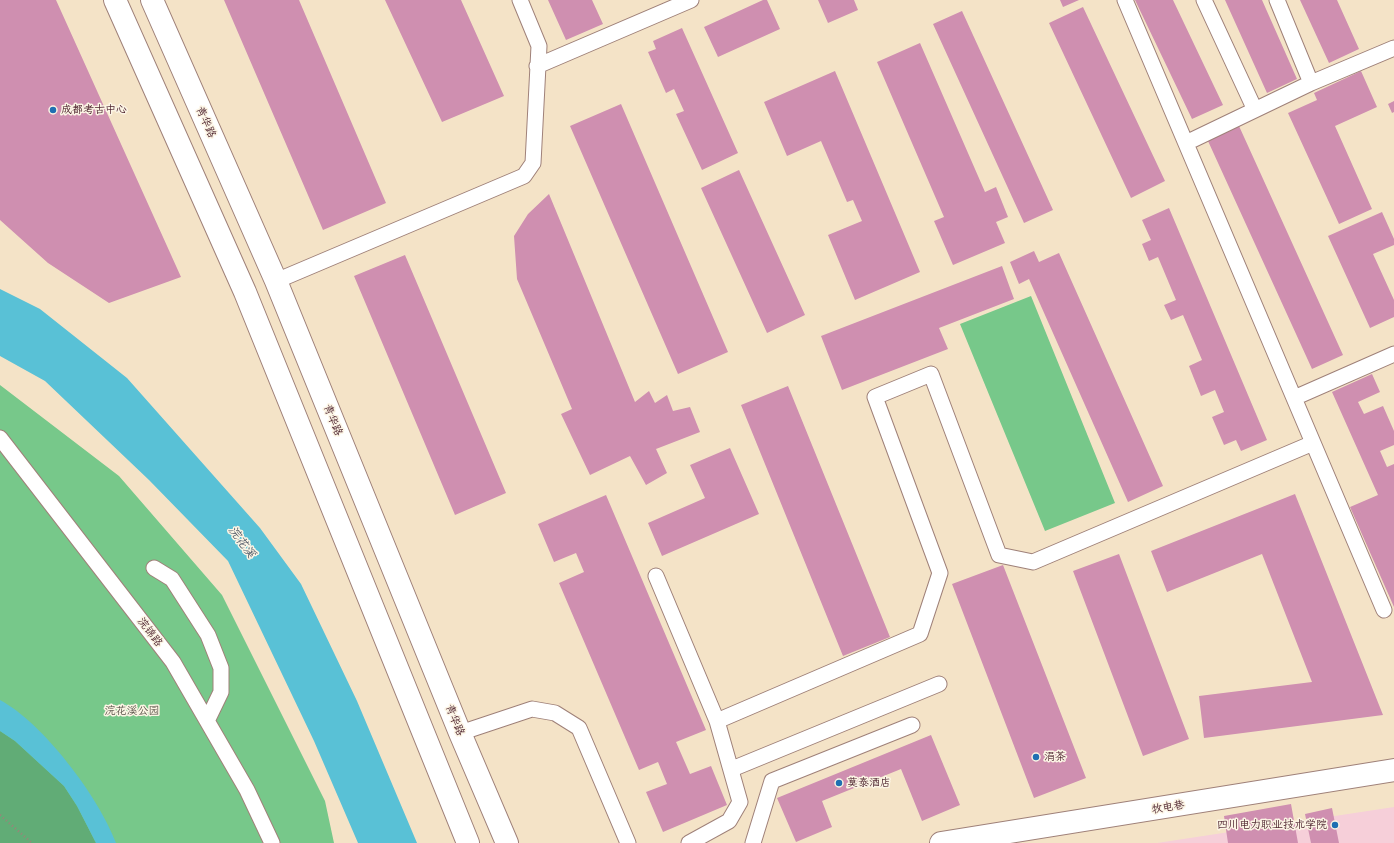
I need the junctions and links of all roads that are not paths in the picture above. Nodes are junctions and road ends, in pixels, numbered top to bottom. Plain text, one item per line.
1 (115, 0) edge
2 (152, 0) edge
3 (520, 0) edge
4 (691, 0) edge
5 (1125, 0) edge
6 (1204, 0) edge
7 (1278, 0) edge
8 (1394, 48) edge
9 (537, 66) junction
10 (1311, 83) junction
11 (1255, 110) junction
12 (1186, 143) junction
13 (276, 282) junction
14 (1394, 354) edge
15 (1294, 398) junction
16 (0, 438) edge
17 (1313, 443) junction
18 (154, 568) dead end
19 (656, 576) dead end
20 (1384, 610) dead end
21 (939, 684) dead end
22 (207, 721) junction
23 (717, 721) junction
24 (912, 725) dead end
25 (460, 733) junction
26 (732, 769) junction
27 (1394, 770) edge
28 (272, 843) edge
29 (468, 843) edge
30 (507, 843) edge
31 (628, 843) edge
32 (689, 843) edge
33 (753, 843) edge
34 (941, 843) edge

1 - 29 main road
2 - 13 main road, 青华路
3 - 9 lane
4 - 9 lane
5 - 12 lane
6 - 11 lane
7 - 10 lane
8 - 10 lane
9 - 13 lane
10 - 11 lane
11 - 12 lane
12 - 15 lane
13 - 25 main road, 青华路
14 - 15 lane
15 - 17 lane
16 - 22 lane, 浣锦路
17 - 20 lane
17 - 23 lane
18 - 22 lane
19 - 23 lane
21 - 26 lane
22 - 28 lane, 浣锦路
23 - 26 lane
24 - 33 lane
25 - 30 main road, 青华路
25 - 31 lane
26 - 32 lane
27 - 34 main road, 牧电巷

